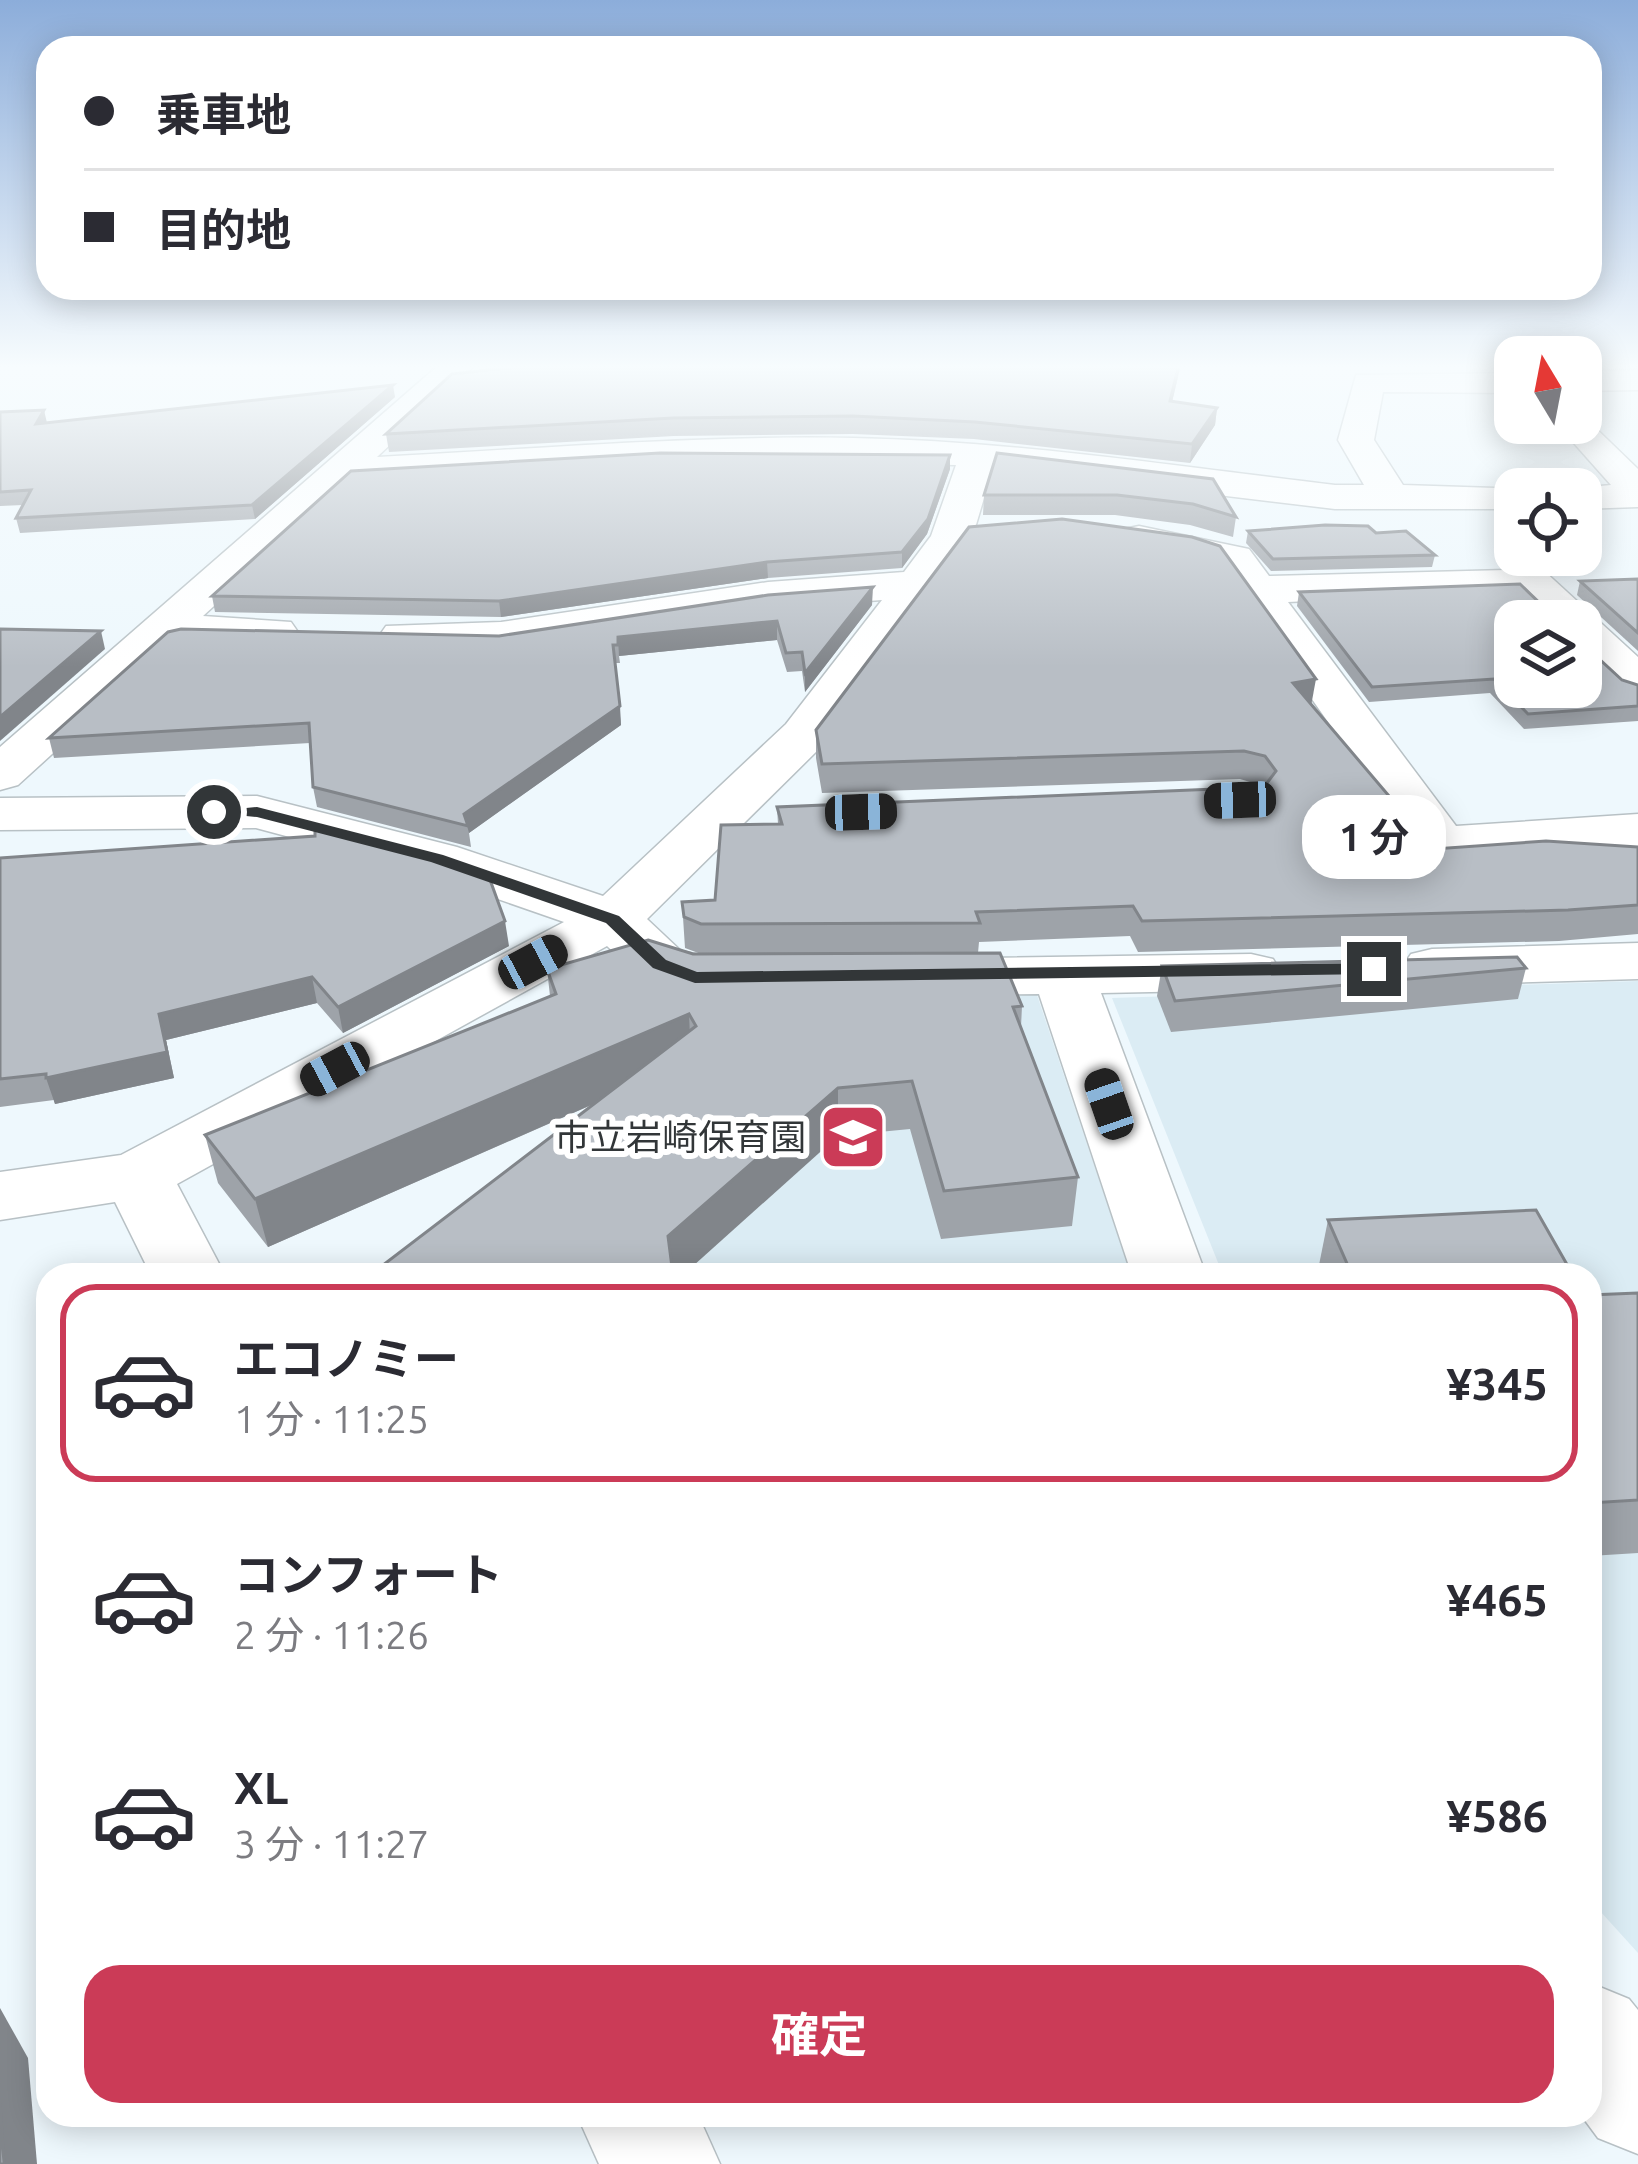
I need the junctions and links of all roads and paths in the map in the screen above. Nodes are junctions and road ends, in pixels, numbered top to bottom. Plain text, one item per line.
1 (347, 465) edge
2 (436, 465) edge
3 (978, 465) edge
4 (1072, 465) edge
5 (1371, 465) edge
6 (1613, 465) edge
7 (341, 470) junction
8 (1390, 496) junction
9 (1494, 497) edge
10 (1602, 497) edge
11 (1089, 534) edge
12 (916, 584) junction
13 (1256, 590) junction
14 (1551, 600) edge
15 (165, 629) junction
16 (1602, 648) edge
17 (1638, 682) edge
18 (0, 774) edge
19 (0, 814) edge
20 (790, 814) edge
21 (719, 817) junction
22 (1638, 830) edge
23 (613, 919) junction
24 (1638, 962) edge
25 (1366, 969) edge
26 (1296, 971) edge
27 (1064, 976) junction
28 (764, 977) edge
29 (856, 977) edge
30 (136, 1176) junction
31 (0, 1196) edge
32 (182, 1263) edge
33 (1164, 1263) edge
34 (1602, 2053) edge
35 (1638, 2098) edge
36 (641, 2127) edge
37 (662, 2164) edge

1 - 7 street
2 - 7 street
3 - 12 street
4 - 8 street
5 - 8 street
6 - 10 street
7 - 15 street
8 - 9 street
11 - 13 street
12 - 15 street
12 - 21 street
13 - 14 street
13 - 22 street
15 - 18 street
16 - 17 street
19 - 23 street
20 - 21 street
21 - 23 street
23 - 28 street
23 - 30 street
24 - 25 street
26 - 27 street
27 - 29 street
27 - 33 street
30 - 31 street
30 - 32 street
34 - 35 street
36 - 37 street

